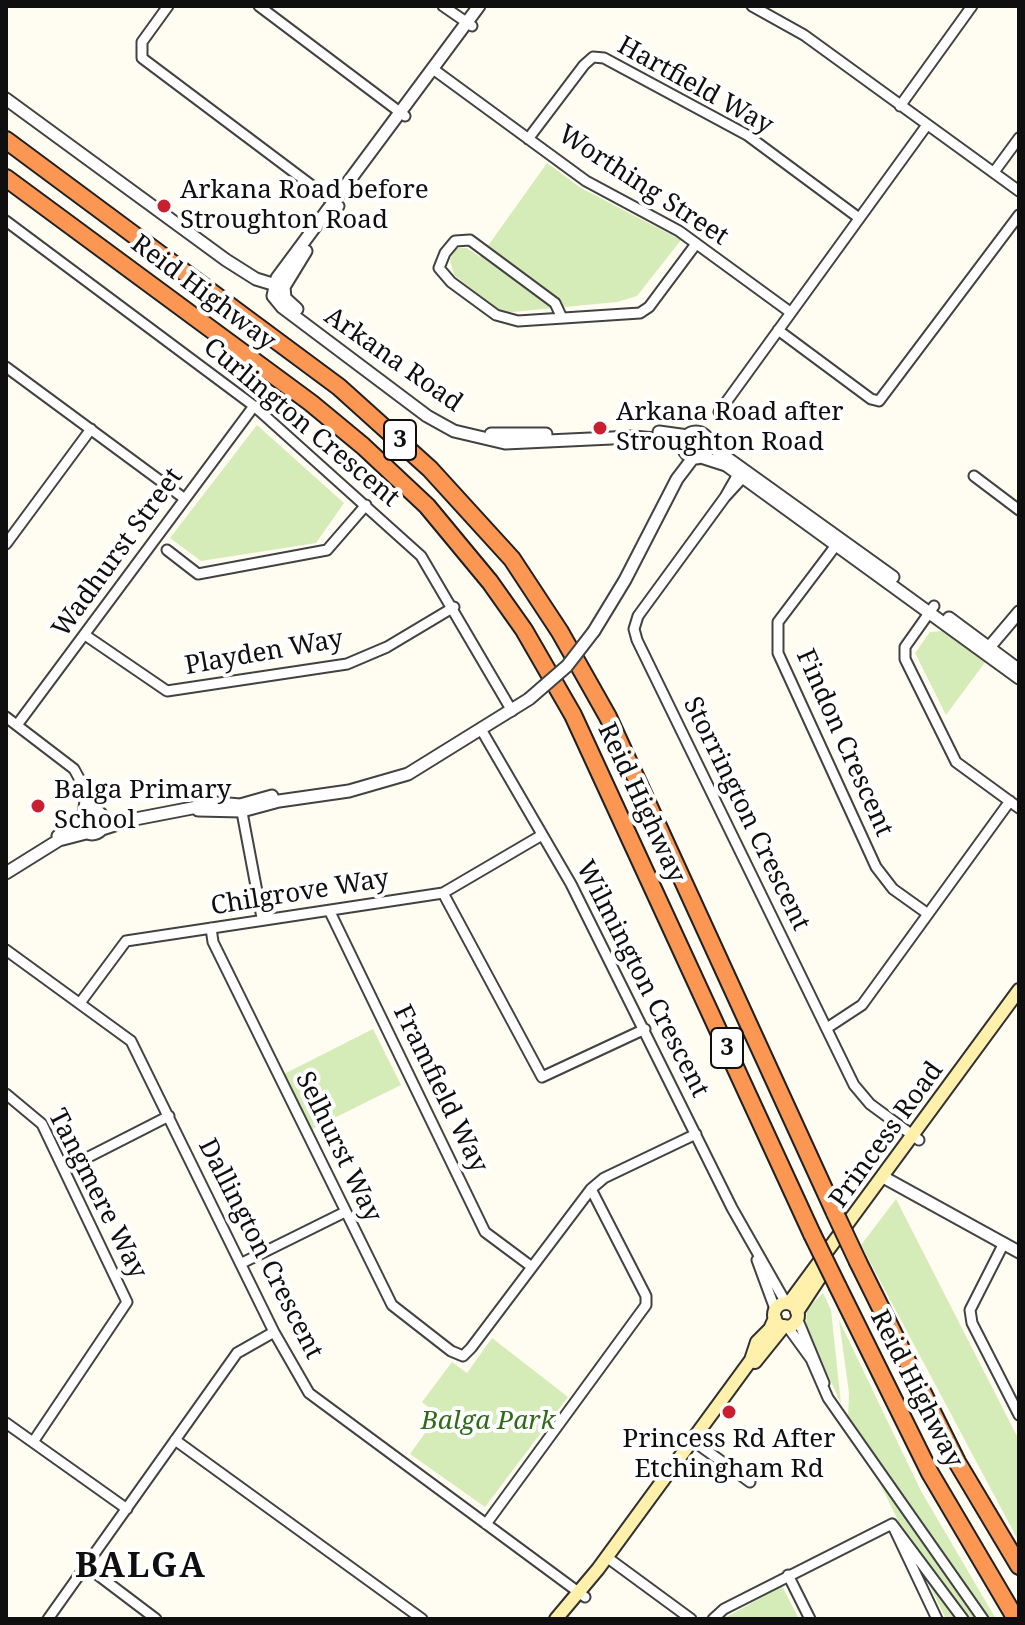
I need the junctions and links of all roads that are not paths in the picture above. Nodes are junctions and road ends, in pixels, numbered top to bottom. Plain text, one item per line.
1 (168, 6) edge
2 (259, 6) edge
3 (443, 6) edge
4 (479, 6) edge
5 (487, 6) edge
6 (752, 6) edge
7 (972, 6) edge
8 (469, 24) junction
9 (435, 71) junction
10 (6, 99) edge
11 (900, 106) junction
12 (402, 114) junction
13 (927, 125) junction
14 (1019, 138) edge
15 (528, 139) junction
16 (6, 140) edge
17 (994, 172) junction
18 (6, 178) edge
19 (1019, 191) edge
20 (337, 204) junction
21 (1019, 215) edge
22 (859, 218) junction
23 (6, 221) edge
24 (696, 244) junction
25 (277, 291) junction
26 (790, 312) junction
27 (562, 318) junction
28 (778, 330) junction
29 (6, 367) edge
30 (254, 406) junction
31 (719, 412) dead end
32 (91, 429) junction
33 (709, 445) junction
34 (690, 450) junction
35 (743, 472) junction
36 (974, 476) dead end
37 (185, 499) junction
38 (366, 505) junction
39 (1019, 510) edge
40 (838, 542) junction
41 (6, 544) edge
42 (167, 550) dead end
43 (454, 607) junction
44 (932, 609) junction
45 (1019, 612) edge
46 (85, 635) junction
47 (990, 653) junction
48 (1019, 670) edge
49 (1019, 678) edge
50 (512, 711) junction
51 (6, 717) edge
52 (17, 725) junction
53 (482, 731) junction
54 (86, 794) junction
55 (1015, 804) edge
56 (241, 808) junction
57 (81, 818) junction
58 (101, 819) junction
59 (86, 833) junction
60 (542, 835) junction
61 (6, 870) edge
62 (443, 893) junction
63 (330, 912) junction
64 (928, 914) junction
65 (262, 918) junction
66 (211, 928) junction
67 (6, 950) edge
68 (1019, 990) edge
69 (1019, 1002) edge
70 (80, 1003) junction
71 (827, 1028) junction
72 (645, 1029) junction
73 (6, 1094) edge
74 (169, 1116) junction
75 (696, 1134) junction
76 (916, 1138) junction
77 (65, 1169) junction
78 (888, 1176) junction
79 (591, 1189) junction
80 (345, 1212) junction
81 (1004, 1243) junction
82 (1019, 1252) edge
83 (242, 1263) junction
84 (532, 1267) junction
85 (786, 1314) junction
86 (274, 1332) junction
87 (1019, 1415) edge
88 (6, 1423) edge
89 (175, 1440) junction
90 (694, 1441) junction
91 (33, 1442) junction
92 (750, 1482) dead end
93 (127, 1509) junction
94 (486, 1524) junction
95 (892, 1524) junction
96 (612, 1561) junction
97 (86, 1566) junction
98 (1019, 1566) edge
99 (788, 1575) junction
100 (582, 1595) junction
101 (48, 1619) edge
102 (156, 1619) edge
103 (422, 1619) edge
104 (556, 1619) edge
105 (566, 1619) edge
106 (691, 1619) edge
107 (713, 1619) edge
108 (810, 1619) edge
109 (937, 1619) edge
110 (963, 1619) edge
111 (983, 1619) edge
112 (1016, 1619) edge

1 - 20 street
2 - 12 street
3 - 8 street
4 - 8 street
5 - 8 street
6 - 11 street
7 - 11 street
8 - 9 street
9 - 12 street
9 - 15 street, Worthing Street
10 - 25 street, Arkana Road
11 - 13 street
12 - 20 street
13 - 17 street
13 - 22 street
14 - 17 street
15 - 22 street, Hartfield Way
15 - 24 street, Worthing Street
16 - 98 highway, Reid Highway / 3, bridge
17 - 19 street
18 - 112 highway, Reid Highway / 3, bridge
20 - 25 street
21 - 28 street
22 - 26 street
23 - 30 street, Curlington Crescent
24 - 26 street, Worthing Street
24 - 27 street
25 - 34 street, Arkana Road
25 - 34 street, Arkana Road
26 - 28 street
27 - 27 street
28 - 31 street
29 - 32 street
30 - 37 street, Wadhurst Street
30 - 38 street, Curlington Crescent
32 - 37 street
32 - 41 street
33 - 34 street
33 - 34 street, Arkana Road
33 - 35 street, Arkana Road
34 - 35 street, Arkana Road
34 - 50 street, bridge
35 - 40 street, Arkana Road
35 - 71 street, Storrington Crescent
36 - 39 street
37 - 46 street, Wadhurst Street
38 - 42 street
38 - 43 street, Curlington Crescent
40 - 44 street, Arkana Road
40 - 64 street, Findon Crescent
43 - 46 street, Playden Way
43 - 50 street, Curlington Crescent
44 - 47 street, Arkana Road
44 - 55 street
45 - 47 street
46 - 52 street, Wadhurst Street
47 - 48 street, Arkana Road
47 - 49 street, Arkana Road
50 - 53 street
51 - 52 street
52 - 54 street
53 - 56 street
53 - 60 street, Wilmington Crescent
54 - 57 street
54 - 58 street
55 - 64 street
56 - 58 street
56 - 65 street
57 - 58 street
57 - 59 street
57 - 61 street
58 - 59 street
59 - 61 street
60 - 62 street, Chilgrove Way
60 - 72 street, Wilmington Crescent
62 - 63 street, Chilgrove Way
62 - 72 street
63 - 65 street, Chilgrove Way
63 - 84 street, Framfield Way
64 - 71 street
65 - 66 street, Chilgrove Way
66 - 70 street, Chilgrove Way
66 - 80 street, Selhurst Way
67 - 70 street, Dallington Crescent
68 - 76 main road, Princess Road
69 - 76 main road, Princess Road
70 - 74 street, Dallington Crescent
71 - 76 street, Storrington Crescent
72 - 75 street, Wilmington Crescent
73 - 77 street, Tangmere Way
74 - 77 street
74 - 83 street, Dallington Crescent
75 - 79 street
75 - 85 street, Wilmington Crescent
76 - 78 main road, Princess Road
77 - 91 street, Tangmere Way
78 - 81 street
78 - 85 main road, Princess Road
79 - 84 street
79 - 94 street
80 - 83 street
80 - 84 street, Selhurst Way
81 - 82 street
81 - 87 street
83 - 86 street, Dallington Crescent
85 - 90 main road, Princess Road
85 - 111 street, Wilmington Crescent
86 - 89 street
86 - 94 street, Dallington Crescent
88 - 91 street
89 - 93 street
89 - 103 street
90 - 92 street
90 - 96 main road, Princess Road
90 - 100 main road, Princess Road
91 - 93 street
93 - 97 street
94 - 100 street, Dallington Crescent
95 - 99 street
95 - 109 street
95 - 110 street
96 - 100 main road, Princess Road
96 - 106 street
97 - 101 street
97 - 102 street
99 - 107 street
99 - 108 street
100 - 104 main road, Princess Road
100 - 105 main road, Princess Road

